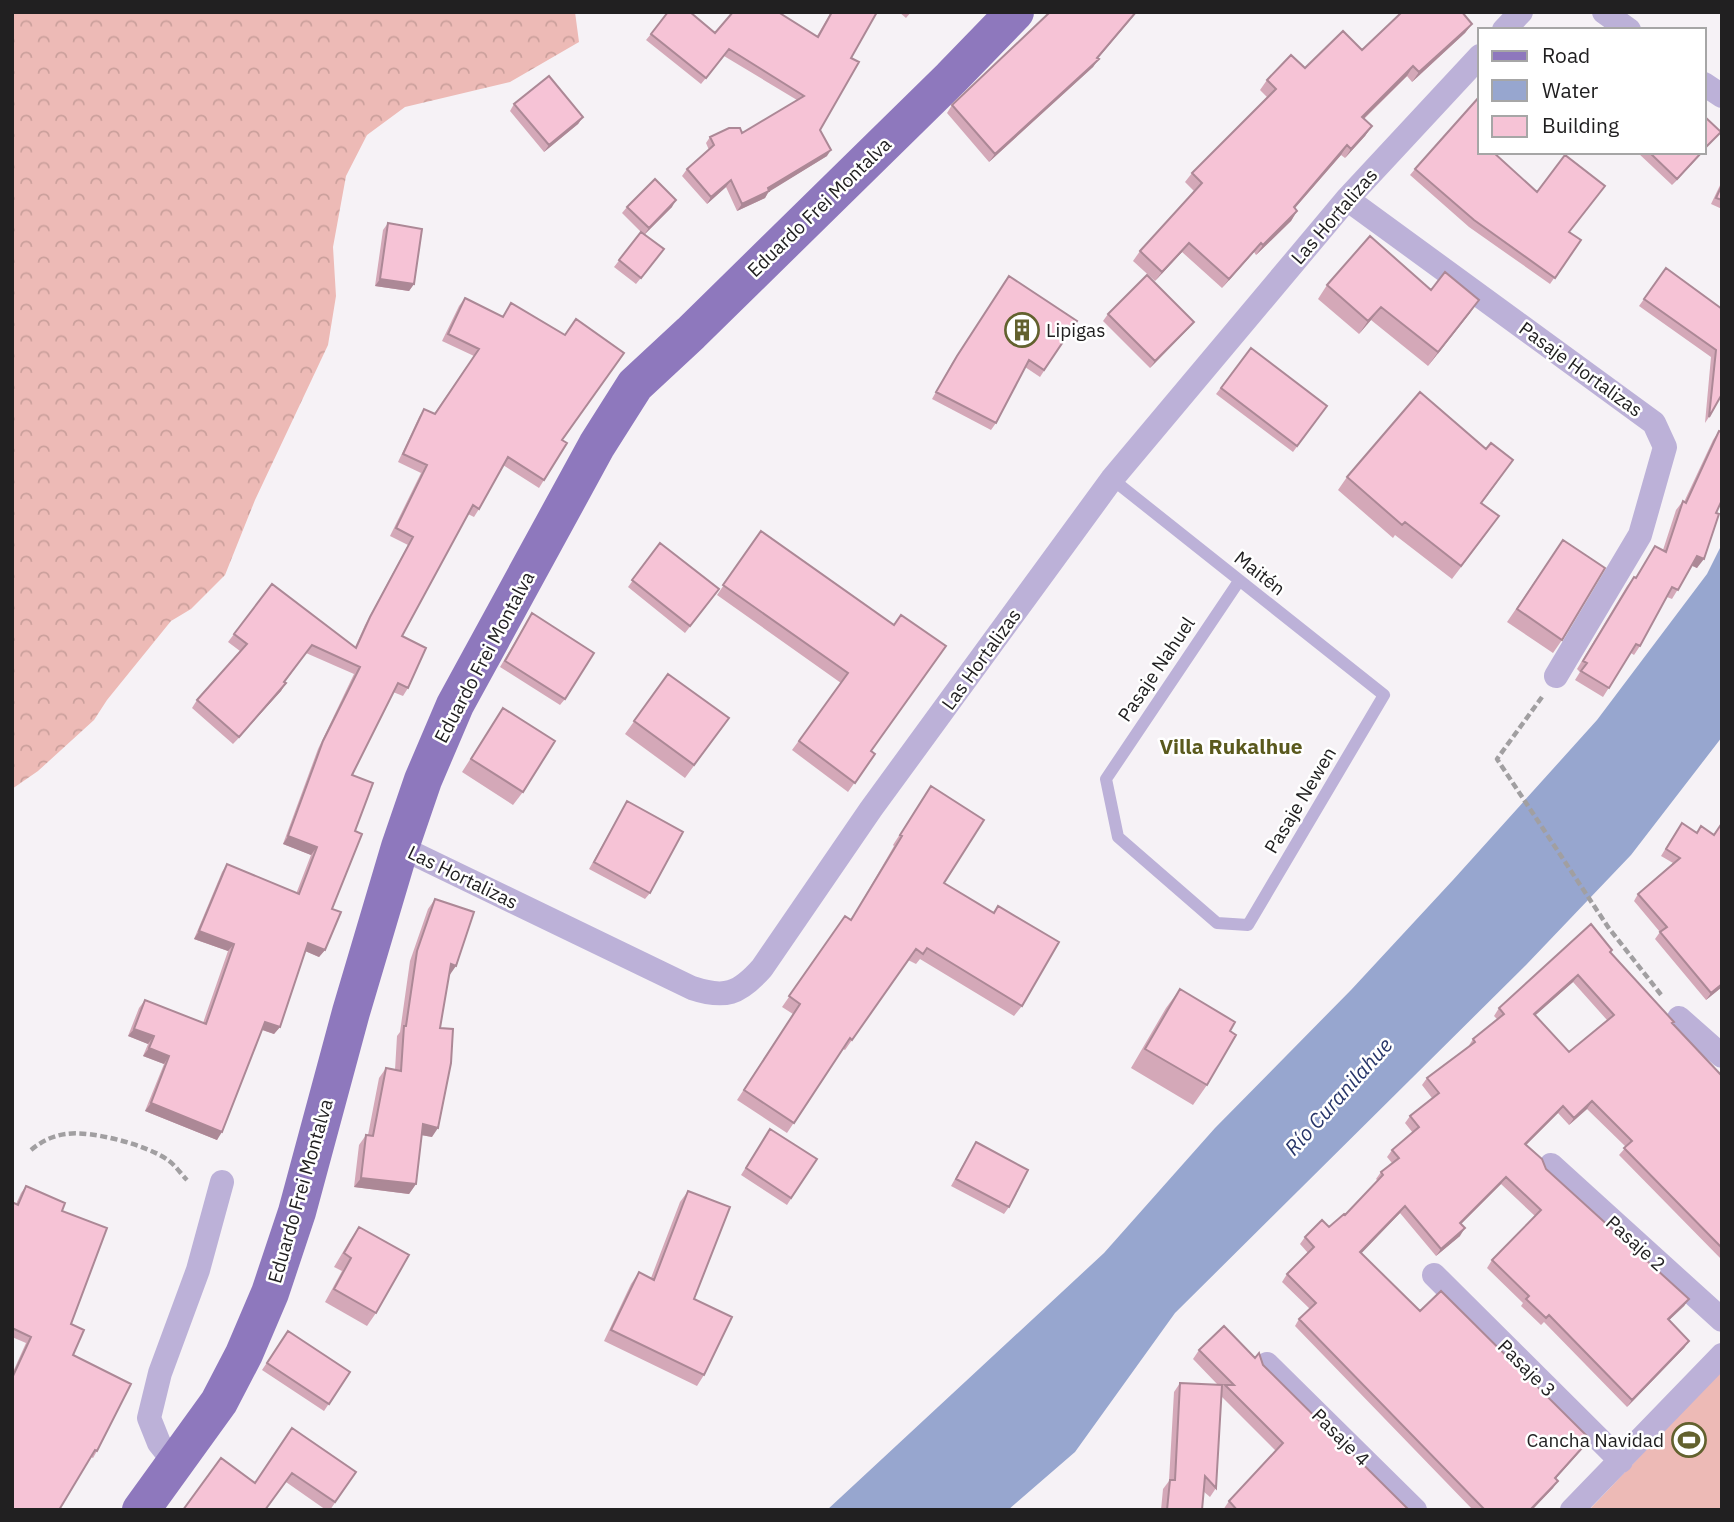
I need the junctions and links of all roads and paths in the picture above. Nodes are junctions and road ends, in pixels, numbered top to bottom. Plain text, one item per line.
1 (1014, 12) edge
2 (1521, 12) edge
3 (1604, 12) edge
4 (1506, 28) edge
5 (1626, 28) edge
6 (1478, 58) edge
7 (1706, 85) edge
8 (1722, 96) edge
9 (1347, 199) junction
10 (1112, 479) junction
11 (1239, 581) junction
12 (1556, 676) joint
13 (1384, 695) joint
14 (400, 847) junction
15 (1248, 925) joint
16 (1679, 1018) joint
17 (1722, 1056) edge
18 (31, 1150) dead end
19 (1551, 1165) dead end
20 (187, 1180) dead end
21 (222, 1182) dead end
22 (1434, 1275) dead end
23 (1722, 1320) edge
24 (1722, 1355) edge
25 (1267, 1364) dead end
26 (1621, 1461) junction
27 (175, 1463) junction
28 (141, 1510) edge
29 (1415, 1510) edge
30 (1572, 1510) edge

1 - 14 main road, Eduardo Frei Montalva
2 - 4 street
3 - 5 street
6 - 9 street, Las Hortalizas
7 - 8 street
9 - 10 street, Las Hortalizas
9 - 12 street, Pasaje Hortalizas
10 - 11 lane, Maitén
10 - 14 street, Las Hortalizas
11 - 13 lane, Maitén
11 - 15 lane, Pasaje Nahuel
12 - 16 path
13 - 15 lane, Pasaje Newen
14 - 27 main road, Eduardo Frei Montalva
16 - 17 street
18 - 20 path
19 - 23 street, Pasaje 2
21 - 27 street
22 - 26 street, Pasaje 3
24 - 26 street
25 - 29 street, Pasaje 4
26 - 30 street
27 - 28 main road, Eduardo Frei Montalva

